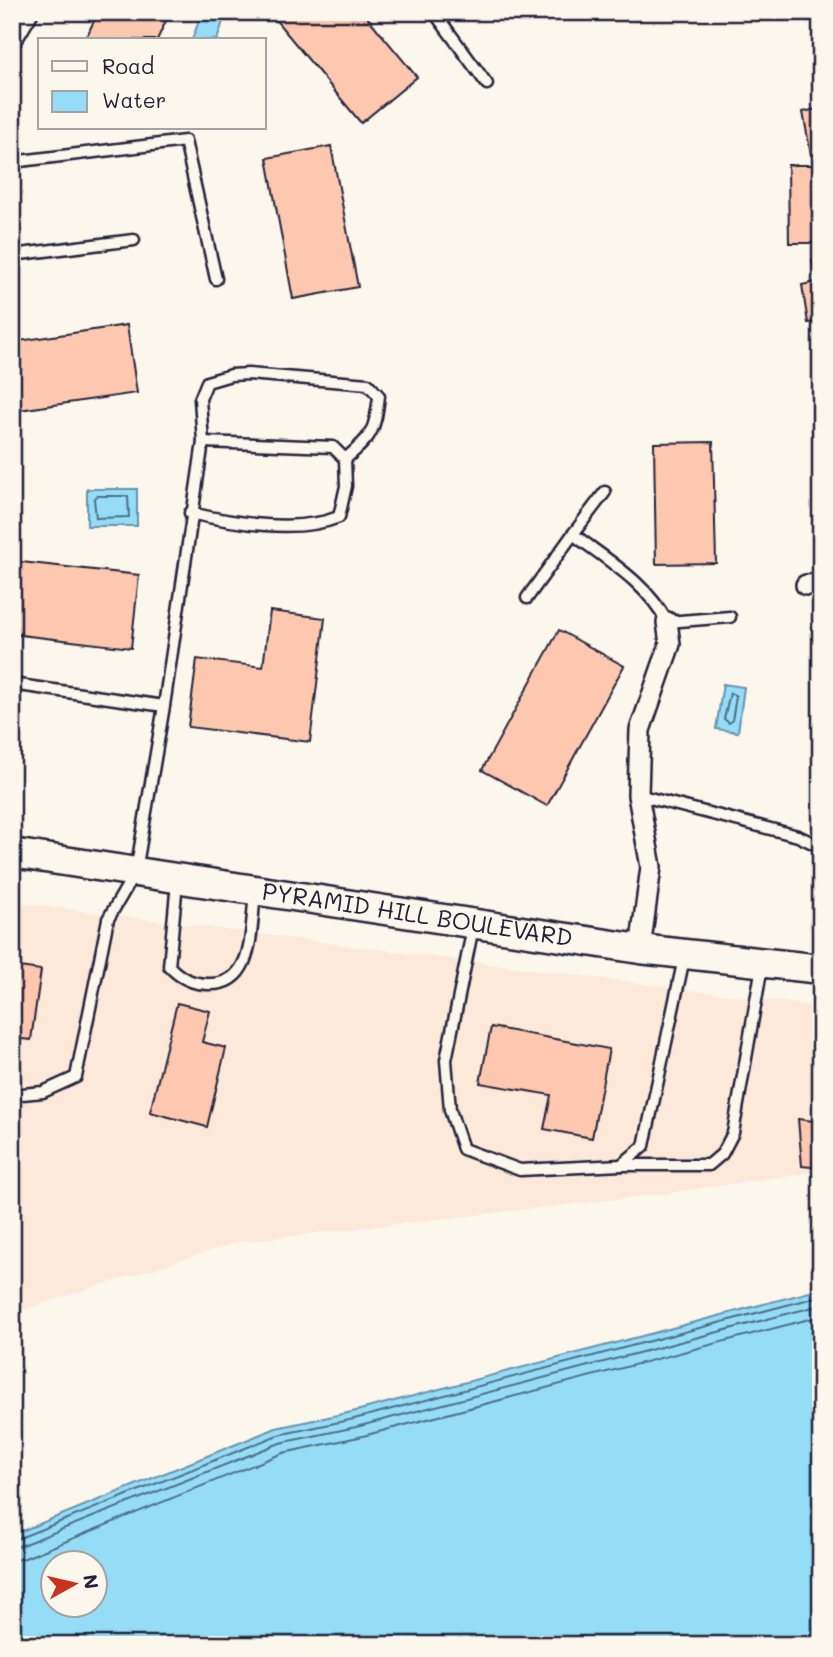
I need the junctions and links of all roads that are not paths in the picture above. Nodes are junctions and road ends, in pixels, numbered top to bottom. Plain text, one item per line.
1 (28, 12) edge
2 (433, 12) edge
3 (12, 39) edge
4 (487, 84) dead end
5 (12, 162) edge
6 (134, 240) dead end
7 (12, 255) edge
8 (216, 279) dead end
9 (202, 442) junction
10 (345, 458) junction
11 (605, 492) dead end
12 (190, 513) junction
13 (573, 534) junction
14 (527, 598) dead end
15 (730, 617) dead end
16 (667, 622) junction
17 (12, 684) edge
18 (164, 706) junction
19 (638, 795) junction
20 (821, 847) edge
21 (12, 853) edge
22 (136, 871) junction
23 (178, 878) junction
24 (256, 889) junction
25 (474, 923) junction
26 (639, 949) junction
27 (685, 954) junction
28 (763, 962) junction
29 (821, 969) edge
30 (12, 1095) edge
31 (621, 1165) junction

1 - 3 street
2 - 4 lane
5 - 8 lane
6 - 7 lane
9 - 10 lane
9 - 10 lane
9 - 12 lane
10 - 12 lane
11 - 13 lane
12 - 18 lane
13 - 14 lane
13 - 16 lane
15 - 16 lane
16 - 19 street
17 - 18 lane
18 - 22 lane
19 - 20 lane
19 - 26 street
21 - 22 main road, PYRAMID HILL BOULEVARD
22 - 23 main road, PYRAMID HILL BOULEVARD
22 - 30 lane
23 - 24 main road, PYRAMID HILL BOULEVARD
23 - 24 lane
24 - 25 main road, PYRAMID HILL BOULEVARD
25 - 26 main road, PYRAMID HILL BOULEVARD
25 - 31 lane
26 - 27 main road, PYRAMID HILL BOULEVARD
27 - 28 main road, PYRAMID HILL BOULEVARD
27 - 31 lane
28 - 29 main road, PYRAMID HILL BOULEVARD
28 - 31 lane

